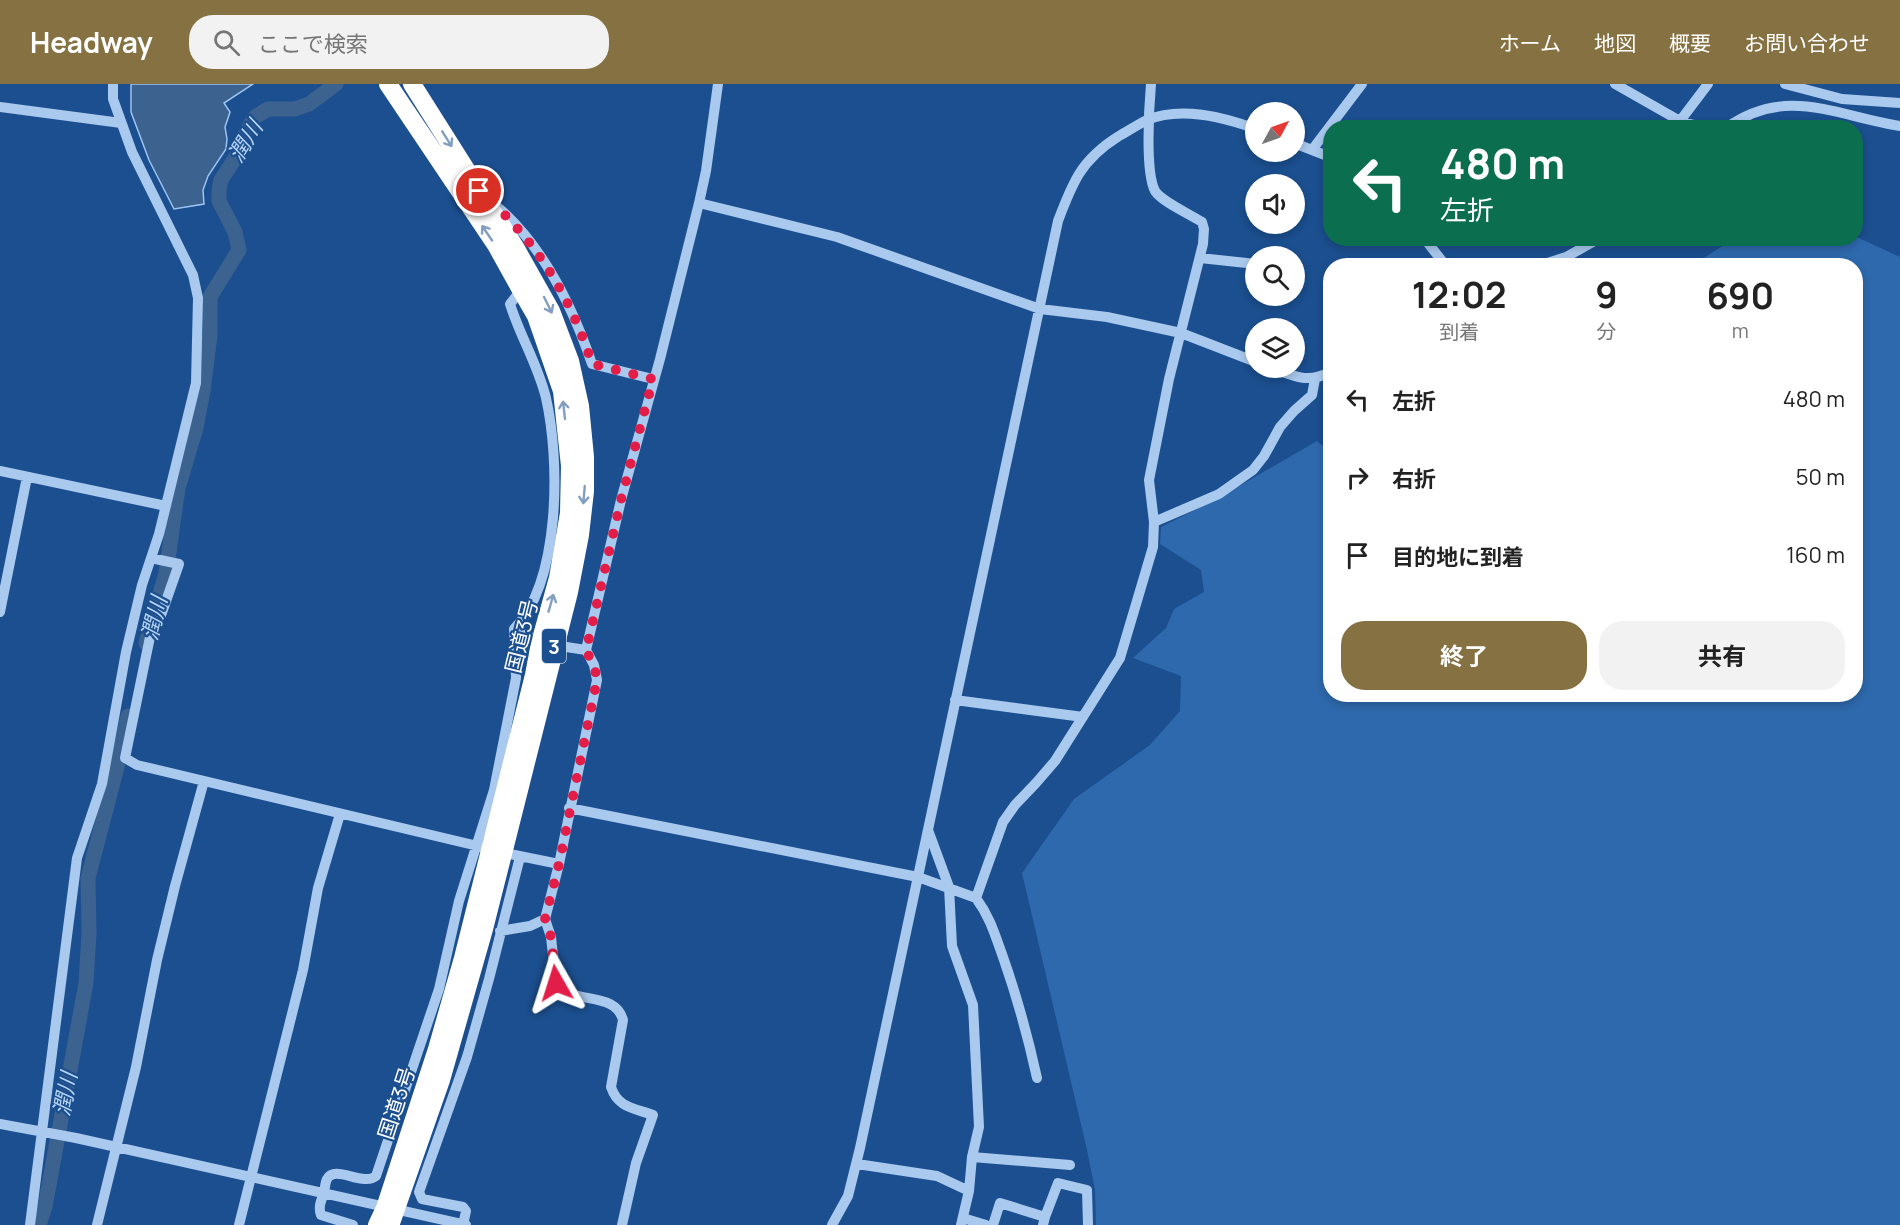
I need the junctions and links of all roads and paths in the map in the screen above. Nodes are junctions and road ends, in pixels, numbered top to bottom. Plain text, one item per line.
1 (113, 84) edge
2 (718, 84) edge
3 (1151, 84) edge
4 (1362, 84) edge
5 (1615, 84) edge
6 (1708, 84) edge
7 (1785, 84) edge
8 (414, 87) edge
9 (392, 90) edge
10 (1900, 103) edge
11 (0, 107) edge
12 (1148, 120) junction
13 (1335, 120) edge
14 (1678, 120) edge
15 (1681, 120) edge
16 (1740, 120) edge
17 (121, 123) junction
18 (1245, 125) edge
19 (1900, 126) edge
20 (1323, 135) edge
21 (1305, 147) edge
22 (1312, 150) junction
23 (1323, 154) edge
24 (479, 191) junction
25 (699, 203) junction
26 (1430, 246) edge
27 (1586, 246) edge
28 (1200, 258) junction
29 (1440, 258) edge
30 (1563, 258) edge
31 (1245, 263) edge
32 (521, 290) junction
33 (1040, 309) junction
34 (1181, 333) junction
35 (1245, 358) edge
36 (1323, 375) edge
37 (1300, 378) edge
38 (653, 379) junction
39 (1315, 379) junction
40 (0, 471) edge
41 (27, 477) junction
42 (166, 506) junction
43 (1154, 522) junction
44 (153, 559) junction
45 (0, 612) edge
46 (514, 629) junction
47 (547, 644) junction
48 (586, 651) junction
49 (955, 699) junction
50 (1083, 717) junction
51 (204, 781) junction
52 (569, 808) junction
53 (340, 814) junction
54 (928, 829) junction
55 (497, 851) junction
56 (559, 864) junction
57 (918, 877) junction
58 (949, 887) junction
59 (976, 898) junction
60 (545, 919) junction
61 (500, 931) junction
62 (1037, 1078) dead end
63 (0, 1124) edge
64 (43, 1132) junction
65 (116, 1146) junction
66 (972, 1156) junction
67 (856, 1164) junction
68 (1070, 1165) dead end
69 (251, 1176) junction
70 (969, 1191) junction
71 (324, 1192) junction
72 (391, 1214) edge
73 (1044, 1221) edge
74 (962, 1222) edge
75 (30, 1225) edge
76 (97, 1225) edge
77 (239, 1225) edge
78 (353, 1225) edge
79 (377, 1225) edge
80 (465, 1225) edge
81 (622, 1225) edge
82 (832, 1225) edge
83 (986, 1225) edge
84 (993, 1225) edge
85 (1088, 1225) edge

1 - 17 street
2 - 25 street
3 - 12 street
4 - 13 street
5 - 14 street
6 - 15 street
7 - 10 street
8 -> 24 highway, 国道3号 / 3
32 -> 9 highway, 国道3号 / 3
11 - 17 street
12 - 18 street
12 - 28 street
12 - 33 street
16 - 19 street
17 - 42 street
20 - 22 street
21 - 22 street
22 - 23 street
24 - 38 street
24 -> 47 highway, 国道3号 / 3
25 - 33 street
25 - 38 street
26 - 29 street
27 - 30 street
28 - 31 street
28 - 34 street
32 - 46 street
47 -> 32 highway, 国道3号 / 3
33 - 34 street
33 - 49 street
34 - 35 street
34 - 43 street
36 - 39 street
37 - 39 street
38 - 48 street
39 - 43 street
40 - 41 street
41 - 42 street
41 - 45 street
42 - 44 street
43 - 50 street
44 - 51 street
44 - 64 street
46 - 47 street
46 - 55 street
47 - 48 street
47 - 55 highway, 国道3号 / 3
48 - 52 street
49 - 50 street
49 - 54 street
50 - 59 street
51 - 53 street
51 - 65 street
52 - 56 street
52 - 57 street
53 - 55 street
53 - 69 street
54 - 57 street
54 - 58 street
55 - 56 street
55 - 61 street
55 - 71 street
55 - 72 highway, 国道3号 / 3
56 - 60 street
57 - 58 street
57 - 67 street
58 - 59 street
58 - 66 street
59 - 62 street
60 - 61 street
60 - 81 street
61 - 80 street
63 - 64 street
64 - 65 street
64 - 75 street
65 - 69 street
65 - 76 street
66 - 68 street
66 - 70 street
67 - 70 street
67 - 82 street
69 - 71 street
69 - 77 street
70 - 74 street
71 - 72 street
71 - 78 street
72 - 79 highway, 国道3号 / 3
72 - 80 street
73 - 84 street
73 - 85 street
74 - 83 street

